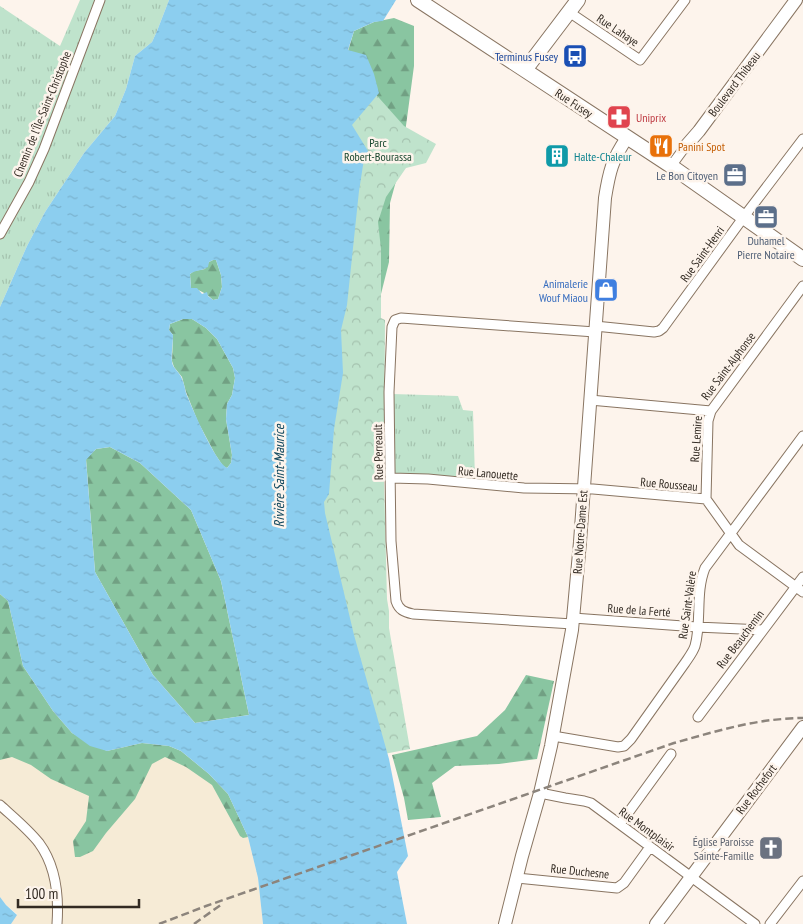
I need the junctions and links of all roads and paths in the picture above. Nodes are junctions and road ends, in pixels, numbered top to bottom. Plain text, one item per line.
1 (100, 0) edge
2 (418, 0) edge
3 (578, 0) edge
4 (685, 0) edge
5 (796, 0) edge
6 (569, 12) junction
7 (525, 70) junction
8 (627, 138) junction
9 (803, 139) edge
10 (685, 147) joint
11 (671, 166) junction
12 (743, 218) junction
13 (0, 234) edge
14 (803, 259) edge
15 (803, 286) edge
16 (595, 329) junction
17 (590, 400) junction
18 (711, 411) junction
19 (803, 436) edge
20 (391, 478) junction
21 (584, 489) junction
22 (706, 500) junction
23 (730, 534) junction
24 (803, 577) edge
25 (799, 589) edge
26 (573, 621) junction
27 (697, 627) junction
28 (763, 630) junction
29 (698, 717) dead end
30 (803, 727) edge
31 (553, 736) junction
32 (671, 754) dead end
33 (540, 793) junction
34 (0, 805) edge
35 (620, 824) junction
36 (650, 847) junction
37 (691, 877) junction
38 (517, 878) junction
39 (803, 881) edge
40 (57, 924) edge
41 (505, 924) edge
42 (656, 924) edge
43 (754, 924) edge
44 (770, 924) edge

1 - 13 street, Chemin de l'Île-Saint-Christophe
2 - 7 main road, Rue Fusey
3 - 6 main road
4 - 6 street, Rue Lahaye
5 - 10 street, Boulevard Thibeau
6 - 7 main road
7 - 8 main road, Rue Fusey
8 - 11 main road, Rue Fusey
8 - 16 street, Rue Notre-Dame Est
9 - 12 street, Rue Saint-Henri
10 - 11 street, Boulevard Thibeau
11 - 12 main road, Rue Fusey
12 - 14 main road, Rue Fusey
12 - 16 street, Rue Saint-Henri
15 - 18 street, Rue Saint-Alphonse
16 - 17 street, Rue Notre-Dame Est
16 - 20 street, Rue Perreault
17 - 18 street, Rue Saint-Alphonse
17 - 21 street, Rue Notre-Dame Est
18 - 22 street, Rue Lemire
19 - 23 street, Rue Saint-Valère
20 - 21 street, Rue Lanouette
20 - 26 street, Rue Perreault
21 - 22 street, Rue Rousseau
21 - 26 street, Rue Notre-Dame Est
22 - 23 street, Rue Rousseau
23 - 25 street, Rue Rousseau
23 - 27 street, Rue Saint-Valère
24 - 25 street, Rue Beauchemin
25 - 28 street, Rue Beauchemin
26 - 27 street, Rue de la Ferté
26 - 31 street, Rue Notre-Dame Est
27 - 28 street, Rue de la Ferté
27 - 31 street, Rue Saint-Valère
28 - 29 street, Rue Beauchemin
30 - 37 street, Rue Rochefort
31 - 33 street, Rue Notre-Dame Est
32 - 35 street
33 - 35 street, Rue Montplaisir
33 - 38 street, Rue Notre-Dame Est
34 - 40 street
35 - 36 street, Rue Montplaisir
36 - 37 street, Rue Montplaisir
36 - 38 street, Rue Duchesne
37 - 42 street, Rue Rochefort
37 - 43 street, Rue Montplaisir
38 - 41 street, Rue Notre-Dame Est
39 - 44 street

